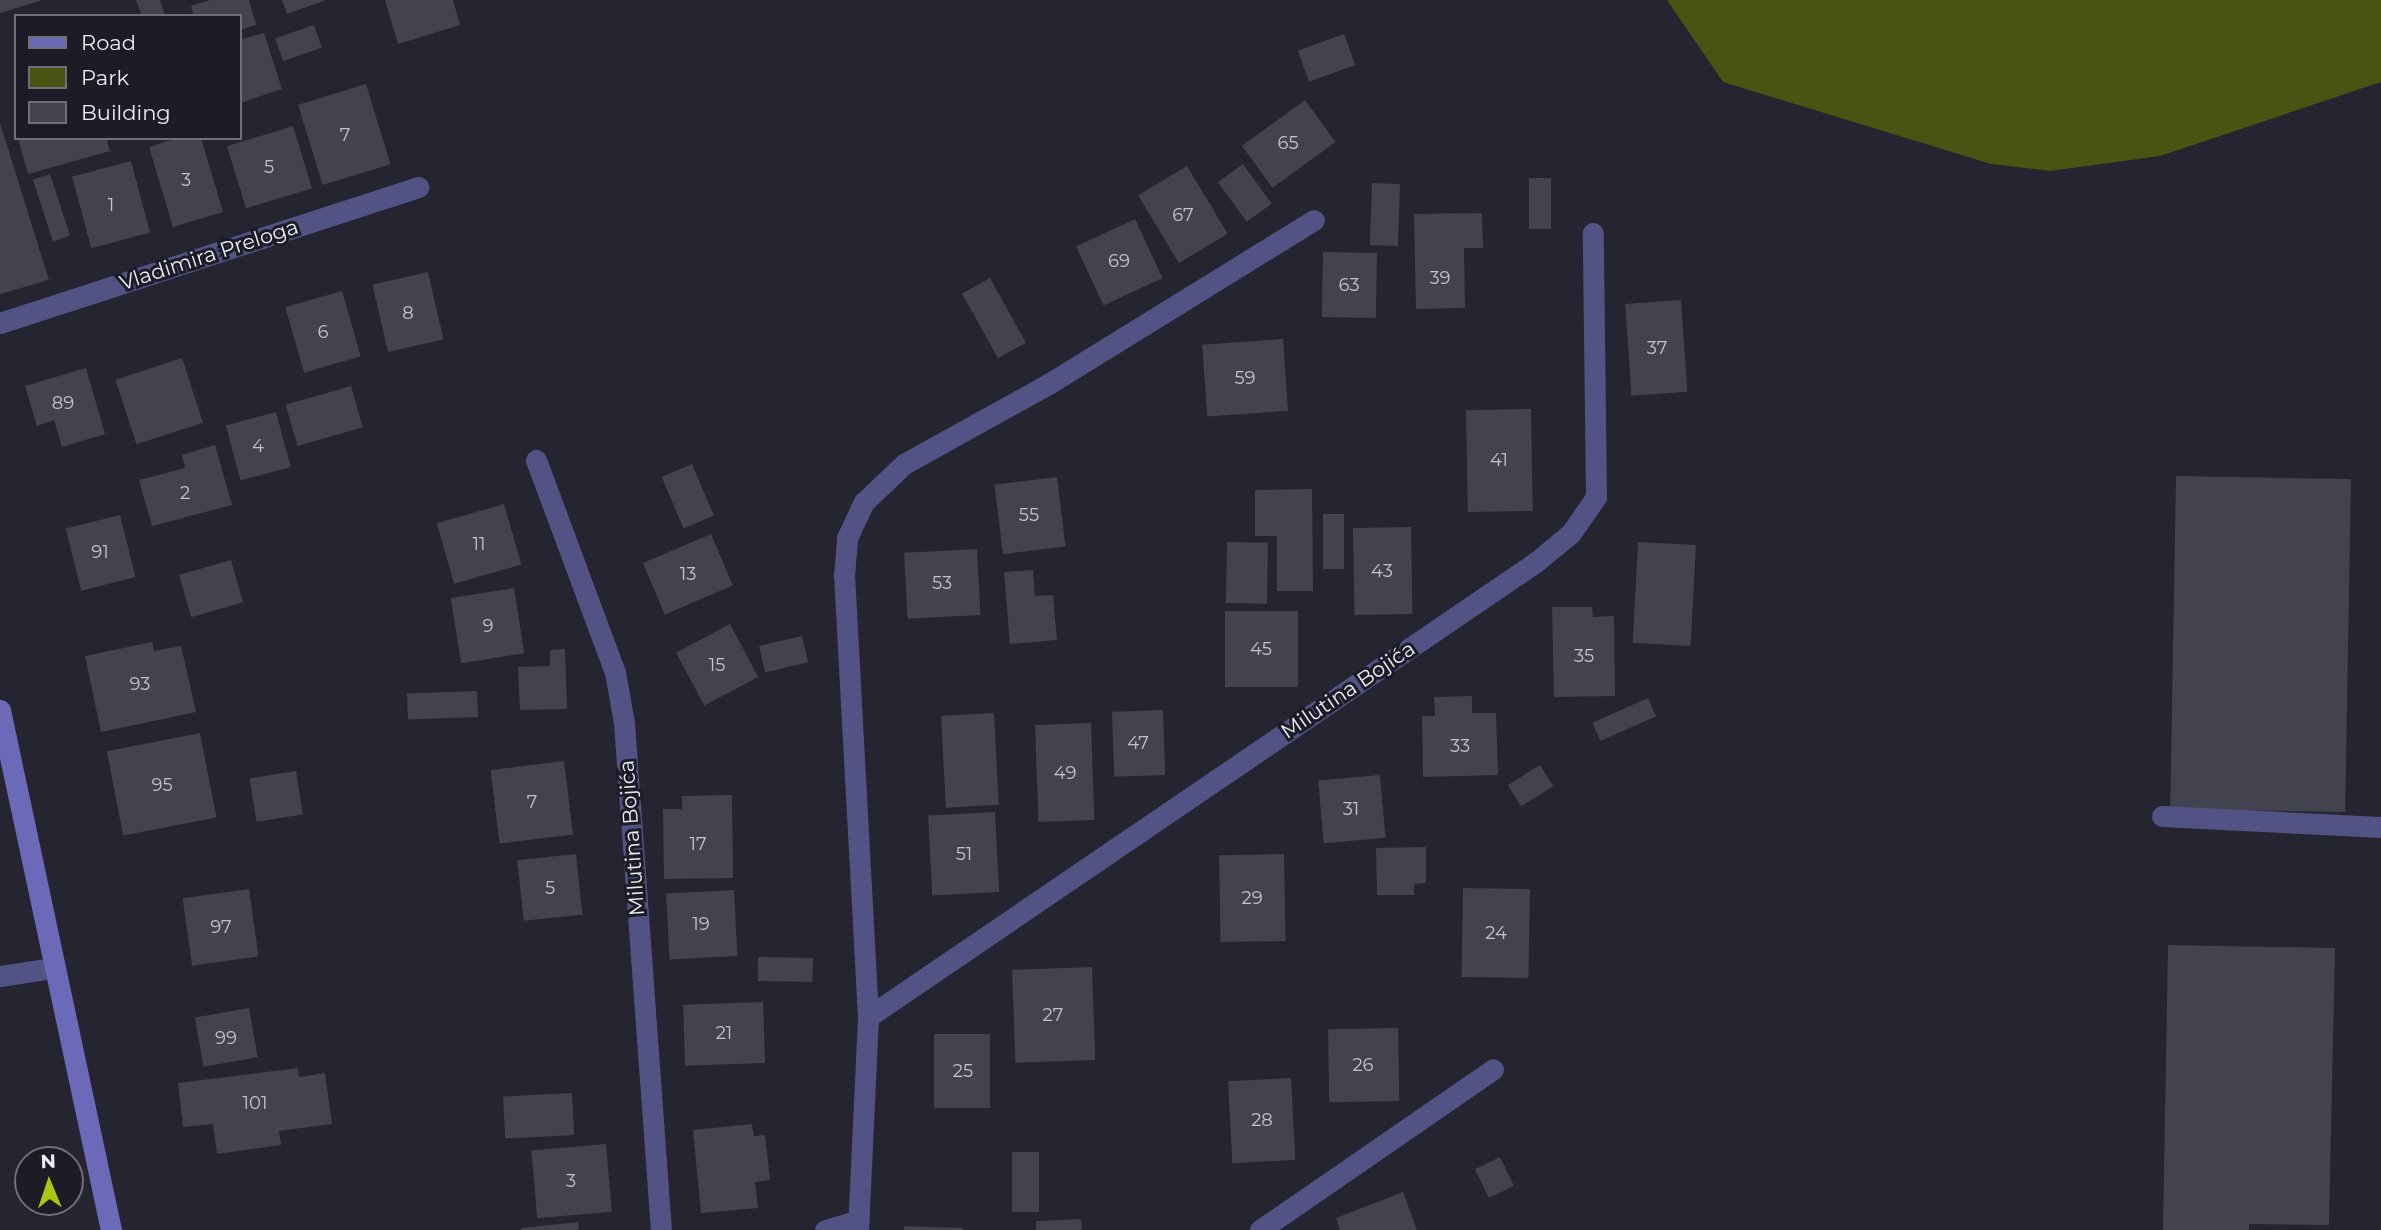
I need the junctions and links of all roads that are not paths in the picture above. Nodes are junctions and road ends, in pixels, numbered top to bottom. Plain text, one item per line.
1 (418, 187) dead end
2 (1314, 219) dead end
3 (1593, 233) dead end
4 (0, 323) edge
5 (536, 460) dead end
6 (0, 709) edge
7 (2162, 816) dead end
8 (2381, 827) edge
9 (53, 968) junction
10 (0, 976) edge
11 (868, 1017) junction
12 (1493, 1069) dead end
13 (1295, 1220) edge
14 (859, 1225) edge
15 (111, 1230) edge
16 (661, 1230) edge
17 (825, 1230) edge
18 (1260, 1230) edge

1 - 4 street, Vladimira Preloga
2 - 11 street
3 - 11 street, Milutina Bojića
5 - 16 street, Milutina Bojića
6 - 9 main road
7 - 8 street
9 - 10 street
9 - 15 main road
11 - 14 street
12 - 13 street
13 - 18 street
14 - 17 street

